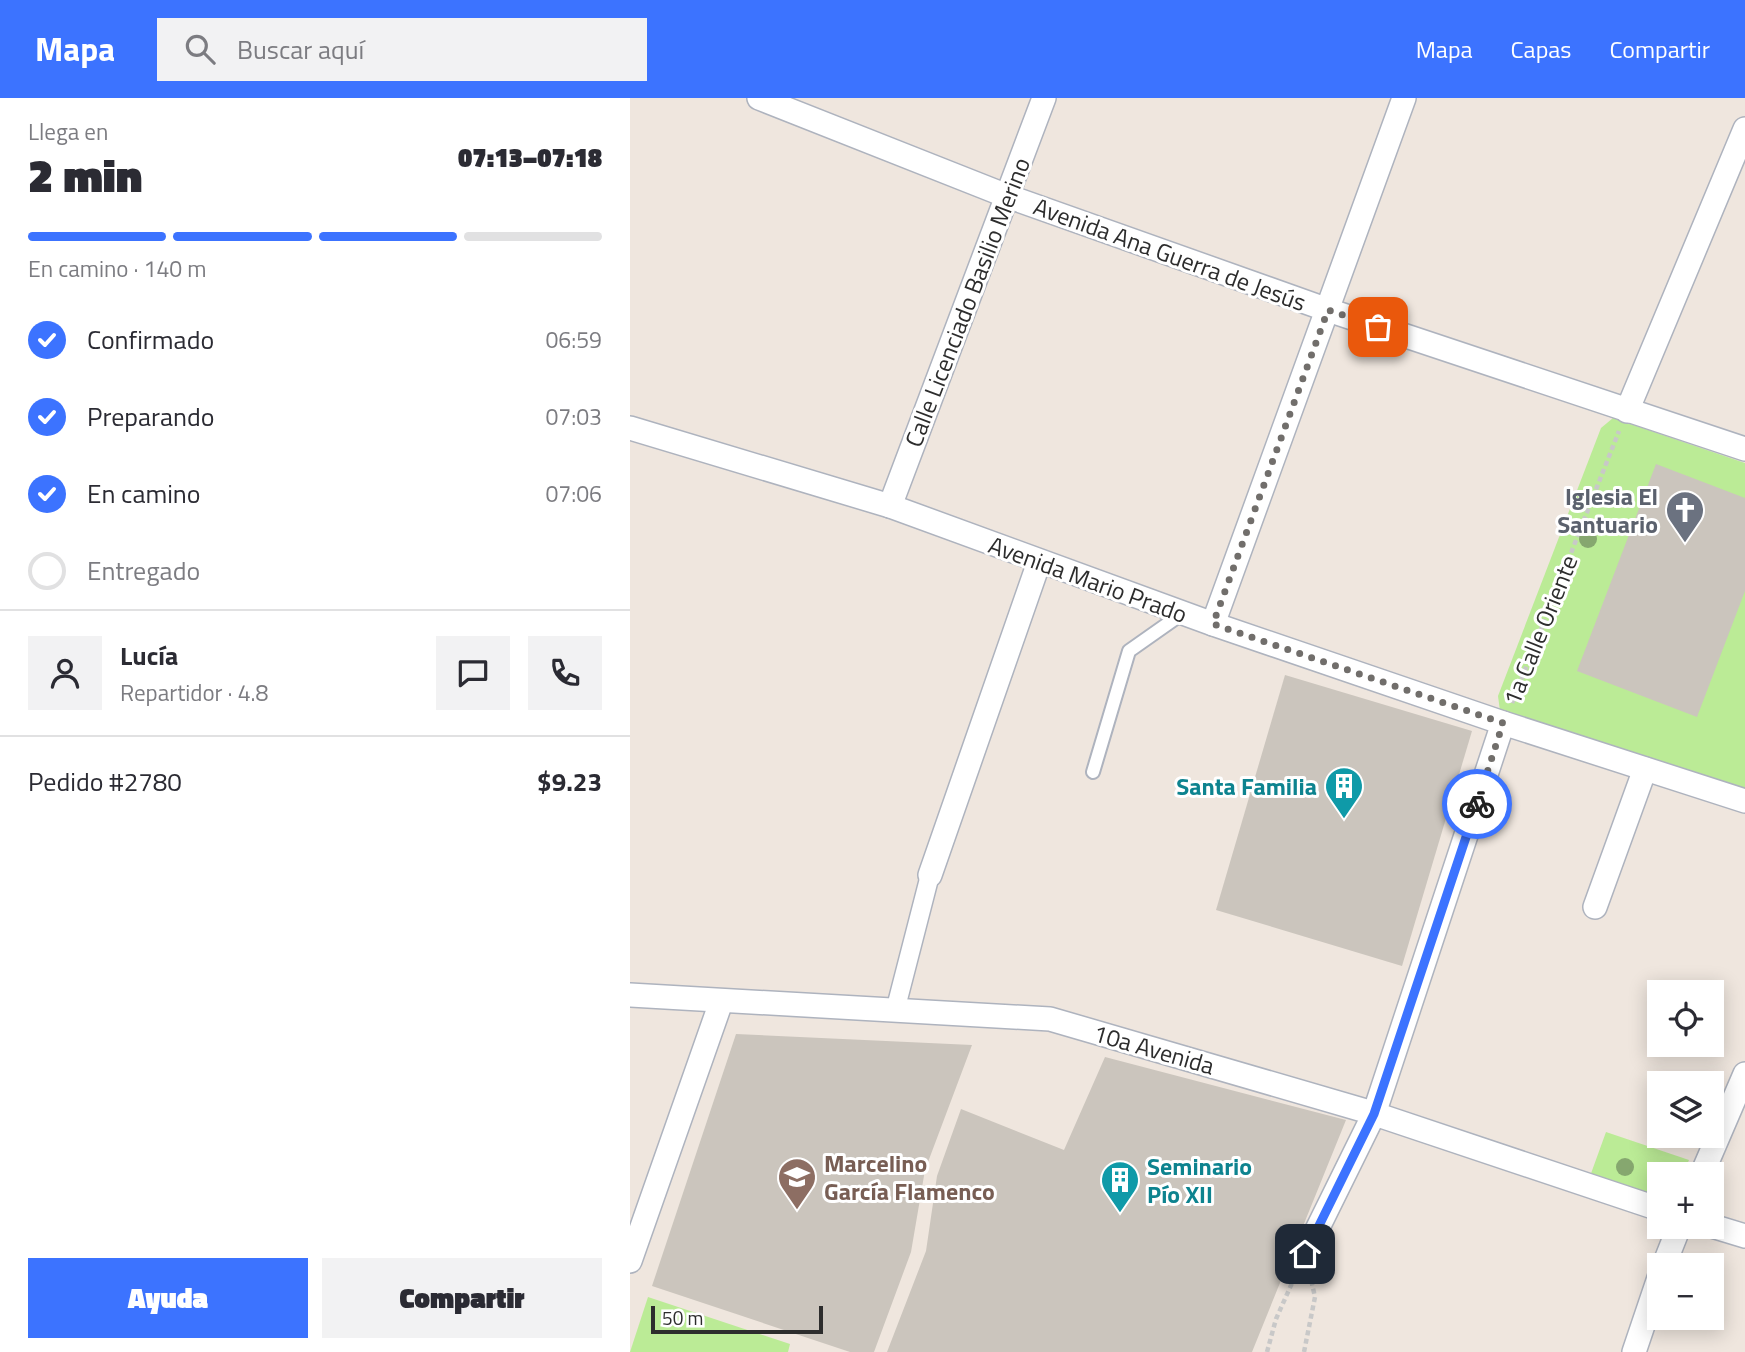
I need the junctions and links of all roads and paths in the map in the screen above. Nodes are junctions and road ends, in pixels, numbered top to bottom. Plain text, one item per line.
1 (759, 98) edge
2 (1044, 98) edge
3 (1404, 98) edge
4 (1745, 129) edge
5 (1007, 196) junction
6 (1328, 310) junction
7 (1627, 411) junction
8 (630, 428) edge
9 (1745, 449) edge
10 (890, 506) junction
11 (1039, 562) junction
12 (1182, 613) junction
13 (1213, 624) junction
14 (1503, 723) junction
15 (1645, 769) junction
16 (1093, 772) dead end
17 (1745, 801) edge
18 (930, 875) joint
19 (1595, 907) dead end
20 (630, 995) edge
21 (721, 1002) junction
22 (895, 1011) junction
23 (1745, 1074) edge
24 (1374, 1114) junction
25 (1707, 1162) edge
26 (1647, 1205) edge
27 (1724, 1230) edge
28 (1745, 1236) edge
29 (1305, 1254) junction
30 (630, 1261) edge
31 (1647, 1314) edge
32 (1267, 1352) edge
33 (1304, 1352) edge
34 (1634, 1352) edge

1 - 5 street, Avenida Ana Guerra de Jesús
2 - 5 street, Calle Licenciado Basilio Merino
3 - 6 street
4 - 7 street
5 - 6 street, Avenida Ana Guerra de Jesús
5 - 10 street, Calle Licenciado Basilio Merino
6 - 7 street, Avenida Ana Guerra de Jesús
6 - 13 street
7 - 9 street, Avenida Ana Guerra de Jesús
7 - 14 path, 1a Calle Oriente
8 - 10 street, Avenida Mario Prado
10 - 11 street, Avenida Mario Prado
11 - 12 street, Avenida Mario Prado
11 - 18 street
12 - 13 street, Avenida Mario Prado
12 - 16 lane
13 - 14 street, Avenida Mario Prado
14 - 15 street, Avenida Mario Prado
14 - 24 street, 1a Calle Oriente
15 - 17 street, Avenida Mario Prado
15 - 19 street
18 - 22 street
20 - 21 street, 10a Avenida
21 - 22 street, 10a Avenida
21 - 30 street
22 - 24 street, 10a Avenida
23 - 25 street
24 - 26 street, 10a Avenida
24 - 29 street, 1a Calle Oriente
27 - 28 street
29 - 32 path
29 - 33 path
31 - 34 street

